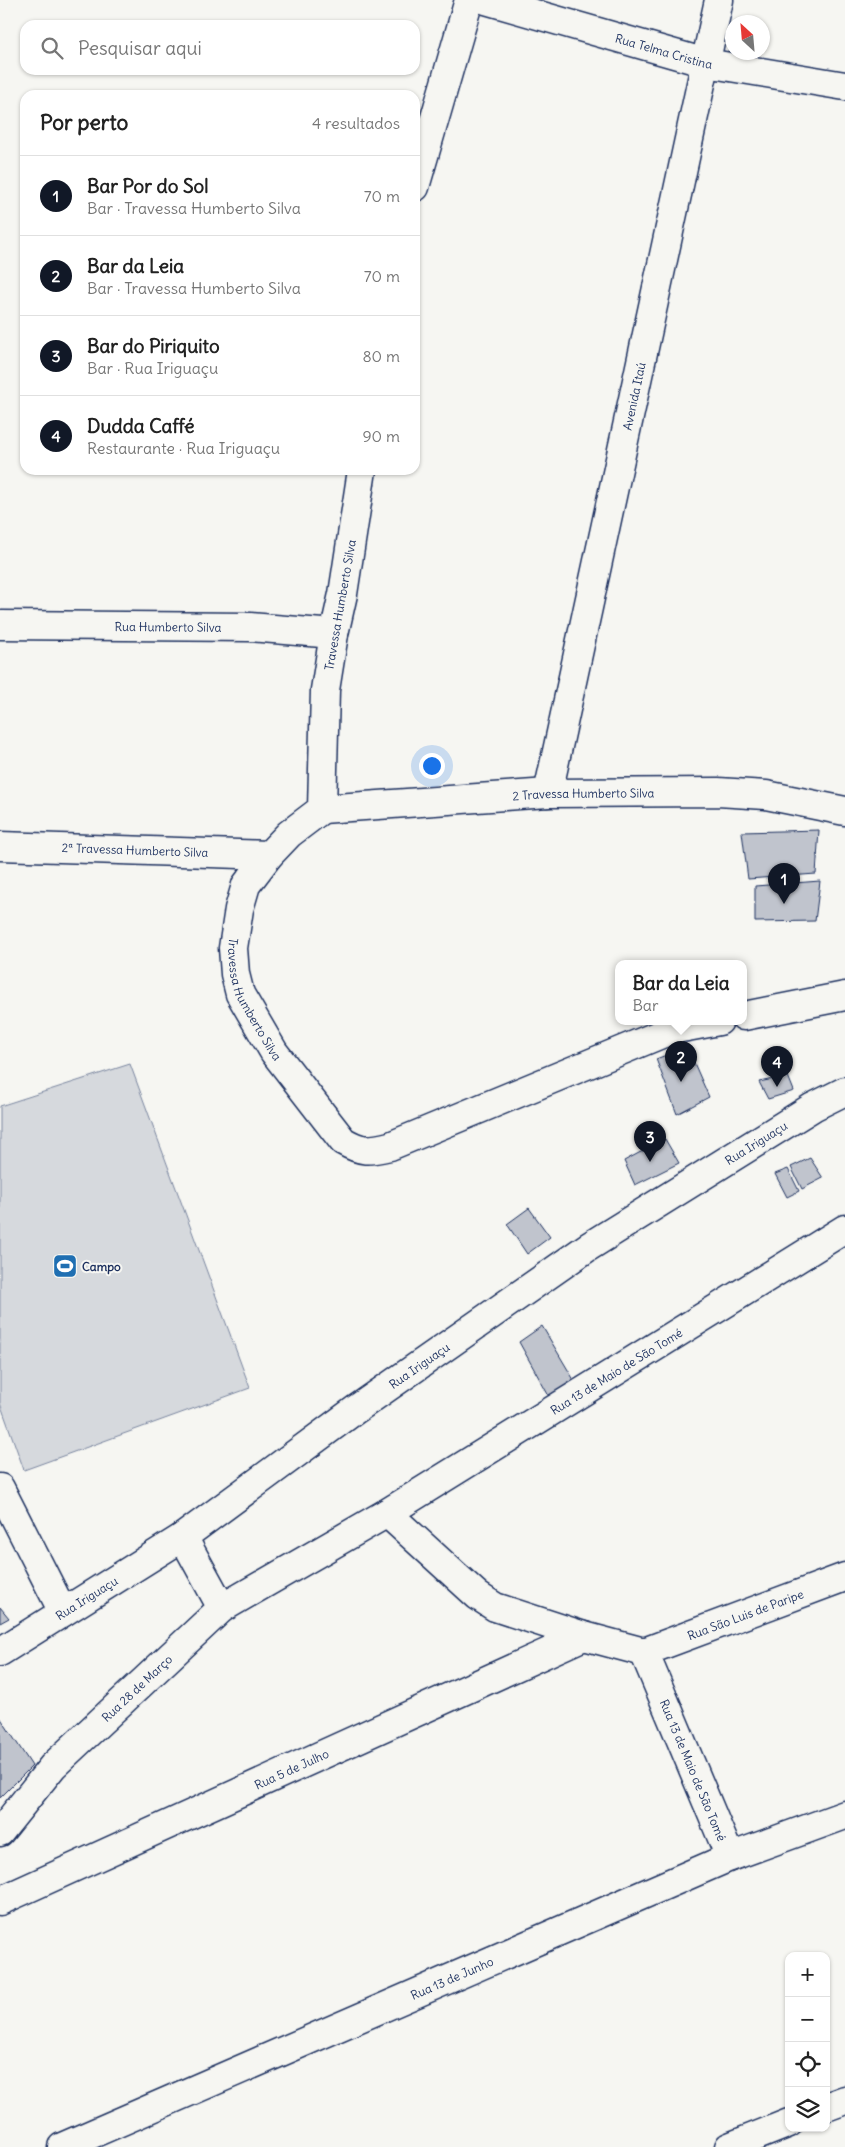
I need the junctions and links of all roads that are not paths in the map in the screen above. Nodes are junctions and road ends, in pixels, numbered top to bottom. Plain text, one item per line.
1 (469, 0) edge
2 (486, 0) edge
3 (719, 0) edge
4 (706, 63) junction
5 (845, 86) edge
6 (420, 170) edge
7 (361, 475) edge
8 (0, 625) edge
9 (334, 634) junction
10 (548, 793) junction
11 (322, 809) junction
12 (845, 811) edge
13 (0, 846) edge
14 (269, 855) junction
15 (845, 996) edge
16 (747, 1015) edge
17 (698, 1025) edge
18 (845, 1091) edge
19 (845, 1229) edge
20 (0, 1488) edge
21 (388, 1513) junction
22 (183, 1537) junction
23 (845, 1578) edge
24 (222, 1608) junction
25 (64, 1612) junction
26 (584, 1636) junction
27 (0, 1652) edge
28 (644, 1652) junction
29 (845, 1815) edge
30 (0, 1832) edge
31 (730, 1857) junction
32 (0, 1902) edge
33 (845, 2100) edge
34 (830, 2106) edge
35 (785, 2125) edge
36 (62, 2147) edge
37 (729, 2147) edge

1 - 6 street
2 - 4 street, Rua Telma Cristina
3 - 4 street, Avenida Itaú
4 - 5 street, Rua Telma Cristina
4 - 10 street, Avenida Itaú
7 - 9 street, Travessa Humberto Silva
8 - 9 street, Rua Humberto Silva
9 - 11 street, Travessa Humberto Silva
10 - 11 street, 2 Travessa Humberto Silva
10 - 12 street, 2 Travessa Humberto Silva
11 - 14 street, Travessa Humberto Silva
13 - 14 street, 2ª Travessa Humberto Silva
14 - 17 street, Travessa Humberto Silva
15 - 16 street
18 - 22 street, Rua Iriguaçu
19 - 21 street, Rua 13 de Maio de São Tomé
20 - 25 street
21 - 24 street, Rua 13 de Maio de São Tomé
21 - 26 street
22 - 24 street
22 - 25 street, Rua Iriguaçu
23 - 28 street, Rua São Luis de Paripe
24 - 30 street, Rua 28 de Março
25 - 27 street, Rua Iriguaçu
26 - 28 street
26 - 32 street, Rua 5 de Julho
28 - 31 street, Rua 13 de Maio de São Tomé
29 - 31 street, Rua 13 de Junho
31 - 36 street, Rua 13 de Junho
33 - 34 street
35 - 37 street

